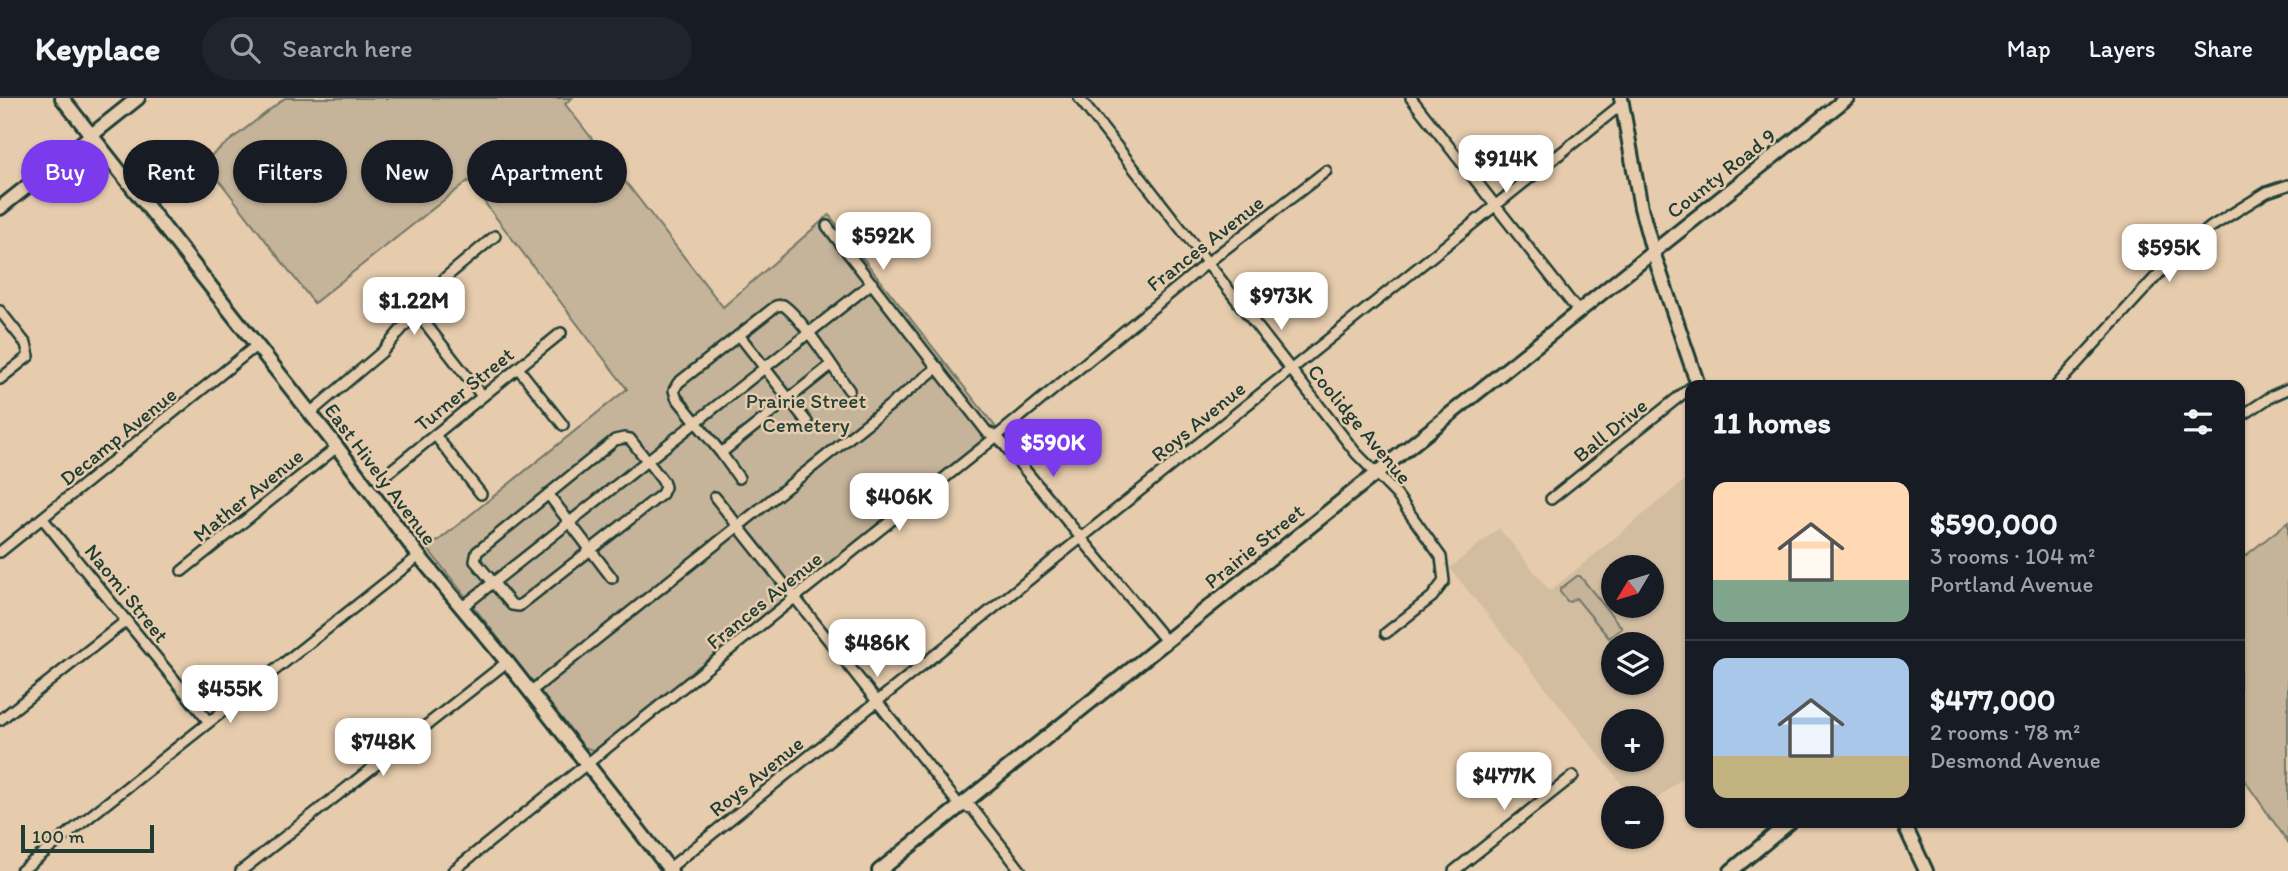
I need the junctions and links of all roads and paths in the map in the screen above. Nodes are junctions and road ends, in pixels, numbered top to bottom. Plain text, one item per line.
1 (62, 98) edge
2 (138, 98) edge
3 (1079, 98) edge
4 (1410, 98) edge
5 (1847, 98) edge
6 (1622, 100) edge
7 (91, 135) junction
8 (1326, 170) dead end
9 (2288, 184) edge
10 (1496, 206) junction
11 (0, 208) edge
12 (827, 226) dead end
13 (495, 236) dead end
14 (1653, 251) junction
15 (1207, 263) junction
16 (872, 283) junction
17 (0, 311) edge
18 (1578, 311) junction
19 (415, 313) junction
20 (561, 333) dead end
21 (807, 334) junction
22 (739, 335) junction
23 (257, 345) junction
24 (831, 365) junction
25 (765, 367) junction
26 (938, 367) junction
27 (518, 368) junction
28 (1291, 369) junction
29 (0, 379) edge
30 (1693, 380) edge
31 (2062, 380) edge
32 (2288, 389) edge
33 (849, 390) dead end
34 (1685, 393) edge
35 (482, 396) junction
36 (789, 398) junction
37 (310, 413) junction
38 (2245, 413) edge
39 (697, 422) junction
40 (807, 422) dead end
41 (563, 425) dead end
42 (435, 435) junction
43 (997, 436) junction
44 (337, 447) junction
45 (721, 453) junction
46 (647, 460) junction
47 (389, 472) dead end
48 (1374, 473) junction
49 (739, 478) dead end
50 (481, 494) dead end
51 (548, 494) junction
52 (715, 497) dead end
53 (1551, 499) dead end
54 (43, 519) junction
55 (570, 522) junction
56 (737, 527) junction
57 (1082, 538) junction
58 (591, 549) junction
59 (0, 552) edge
60 (419, 556) junction
61 (182, 571) dead end
62 (612, 578) dead end
63 (494, 583) junction
64 (794, 598) junction
65 (461, 608) junction
66 (127, 620) junction
67 (1386, 634) dead end
68 (1166, 641) junction
69 (506, 662) junction
70 (530, 692) junction
71 (876, 702) junction
72 (0, 720) edge
73 (209, 722) junction
74 (586, 765) junction
75 (1573, 776) dead end
76 (960, 806) junction
77 (1783, 828) edge
78 (1906, 828) edge
79 (669, 870) edge
80 (21, 871) edge
81 (242, 871) edge
82 (453, 871) edge
83 (879, 871) edge
84 (1021, 871) edge
85 (1454, 871) edge
86 (1731, 871) edge
87 (1926, 871) edge

1 - 7 main road, East Hively Avenue
2 - 7 main road
3 - 15 street, Coolidge Avenue
4 - 10 street
5 - 14 main road, County Road 9
6 - 10 street, Roys Avenue
6 - 14 main road
7 - 11 main road
7 - 23 main road, East Hively Avenue
8 - 15 street, Frances Avenue
9 - 31 street
10 - 18 street
10 - 28 street, Roys Avenue
12 - 16 street
13 - 19 street
14 - 18 main road, Prairie Street
14 - 30 main road
15 - 28 street, Coolidge Avenue
15 - 43 street, Frances Avenue
16 - 21 street
16 - 26 street
17 - 29 street
18 - 48 main road, Prairie Street
19 - 35 street
19 - 37 street
20 - 27 street, Turner Street
21 - 22 street
21 - 24 street
21 - 25 street
22 - 25 street
22 - 39 street
23 - 37 main road, East Hively Avenue
23 - 54 street, Decamp Avenue
24 - 33 street
24 - 36 street
25 - 36 street
25 - 39 street
26 - 43 street
26 - 56 street
27 - 35 street, Turner Street
27 - 41 street
28 - 48 street, Coolidge Avenue
28 - 57 street, Roys Avenue
32 - 38 street
34 - 53 street, Ball Drive
35 - 42 street, Turner Street
36 - 40 street
36 - 45 street
37 - 44 main road, East Hively Avenue
39 - 45 street
39 - 46 street
42 - 47 street, Turner Street
42 - 50 street
43 - 57 street
43 - 64 street, Frances Avenue
44 - 60 main road, East Hively Avenue
44 - 61 street, Mather Avenue
45 - 49 street
46 - 51 street
46 - 55 street
46 - 58 street
48 - 67 street, Coolidge Avenue
48 - 68 main road, Prairie Street
51 - 55 street
51 - 63 street
52 - 56 street
54 - 59 street, Decamp Avenue
54 - 66 street, Naomi Street
55 - 58 street
55 - 63 street
56 - 64 street
56 - 70 street
57 - 68 street
57 - 71 street, Roys Avenue
58 - 62 street
58 - 63 street
60 - 65 main road, East Hively Avenue
60 - 73 street
63 - 65 street
64 - 71 street
64 - 74 street, Frances Avenue
65 - 69 main road, East Hively Avenue
66 - 72 street
66 - 73 street, Naomi Street
68 - 76 main road, Prairie Street
69 - 70 main road, East Hively Avenue
69 - 81 street
70 - 74 main road, East Hively Avenue
71 - 76 street
71 - 79 street, Roys Avenue
73 - 80 street
74 - 79 main road, East Hively Avenue
74 - 82 street, Frances Avenue
75 - 85 street
76 - 83 main road, Prairie Street
76 - 84 street
77 - 86 main road
78 - 87 main road

